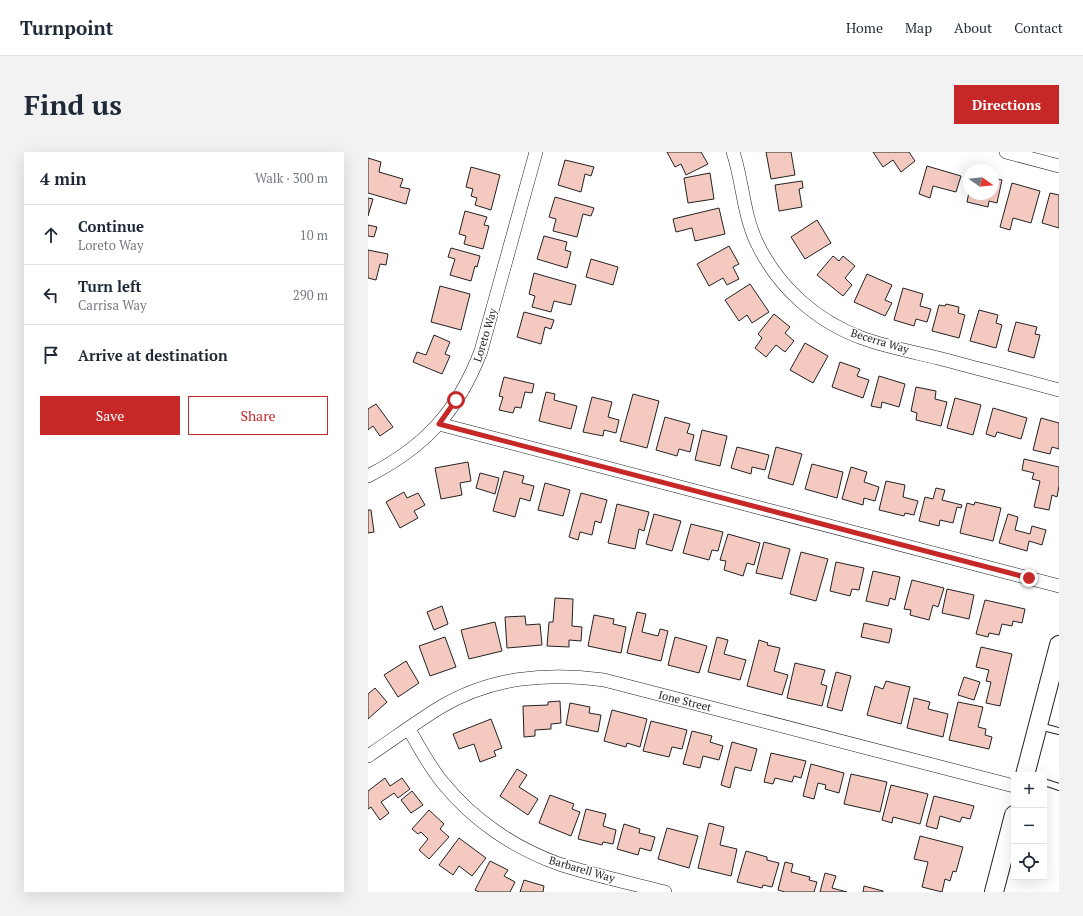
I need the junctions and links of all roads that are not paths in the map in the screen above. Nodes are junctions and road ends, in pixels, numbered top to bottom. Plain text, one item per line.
1 (536, 152) edge
2 (733, 152) edge
3 (1006, 152) edge
4 (1059, 166) edge
5 (1059, 390) edge
6 (439, 424) junction
7 (368, 476) edge
8 (1059, 586) edge
9 (1059, 645) edge
10 (1038, 726) junction
11 (409, 729) junction
12 (1059, 731) edge
13 (368, 756) edge
14 (1026, 772) edge
15 (1047, 783) edge
16 (1011, 785) edge
17 (1059, 787) edge
18 (1011, 827) edge
19 (665, 892) edge
20 (994, 892) edge

1 - 6 street, Loreto Way
2 - 5 street, Becerra Way
3 - 4 street
6 - 7 street, Loreto Way
6 - 8 street
9 - 10 main road
10 - 12 lane
10 - 14 main road
11 - 13 street, Ione Street
11 - 16 street, Ione Street
11 - 19 street, Barbarell Way
15 - 17 lane
18 - 20 main road

